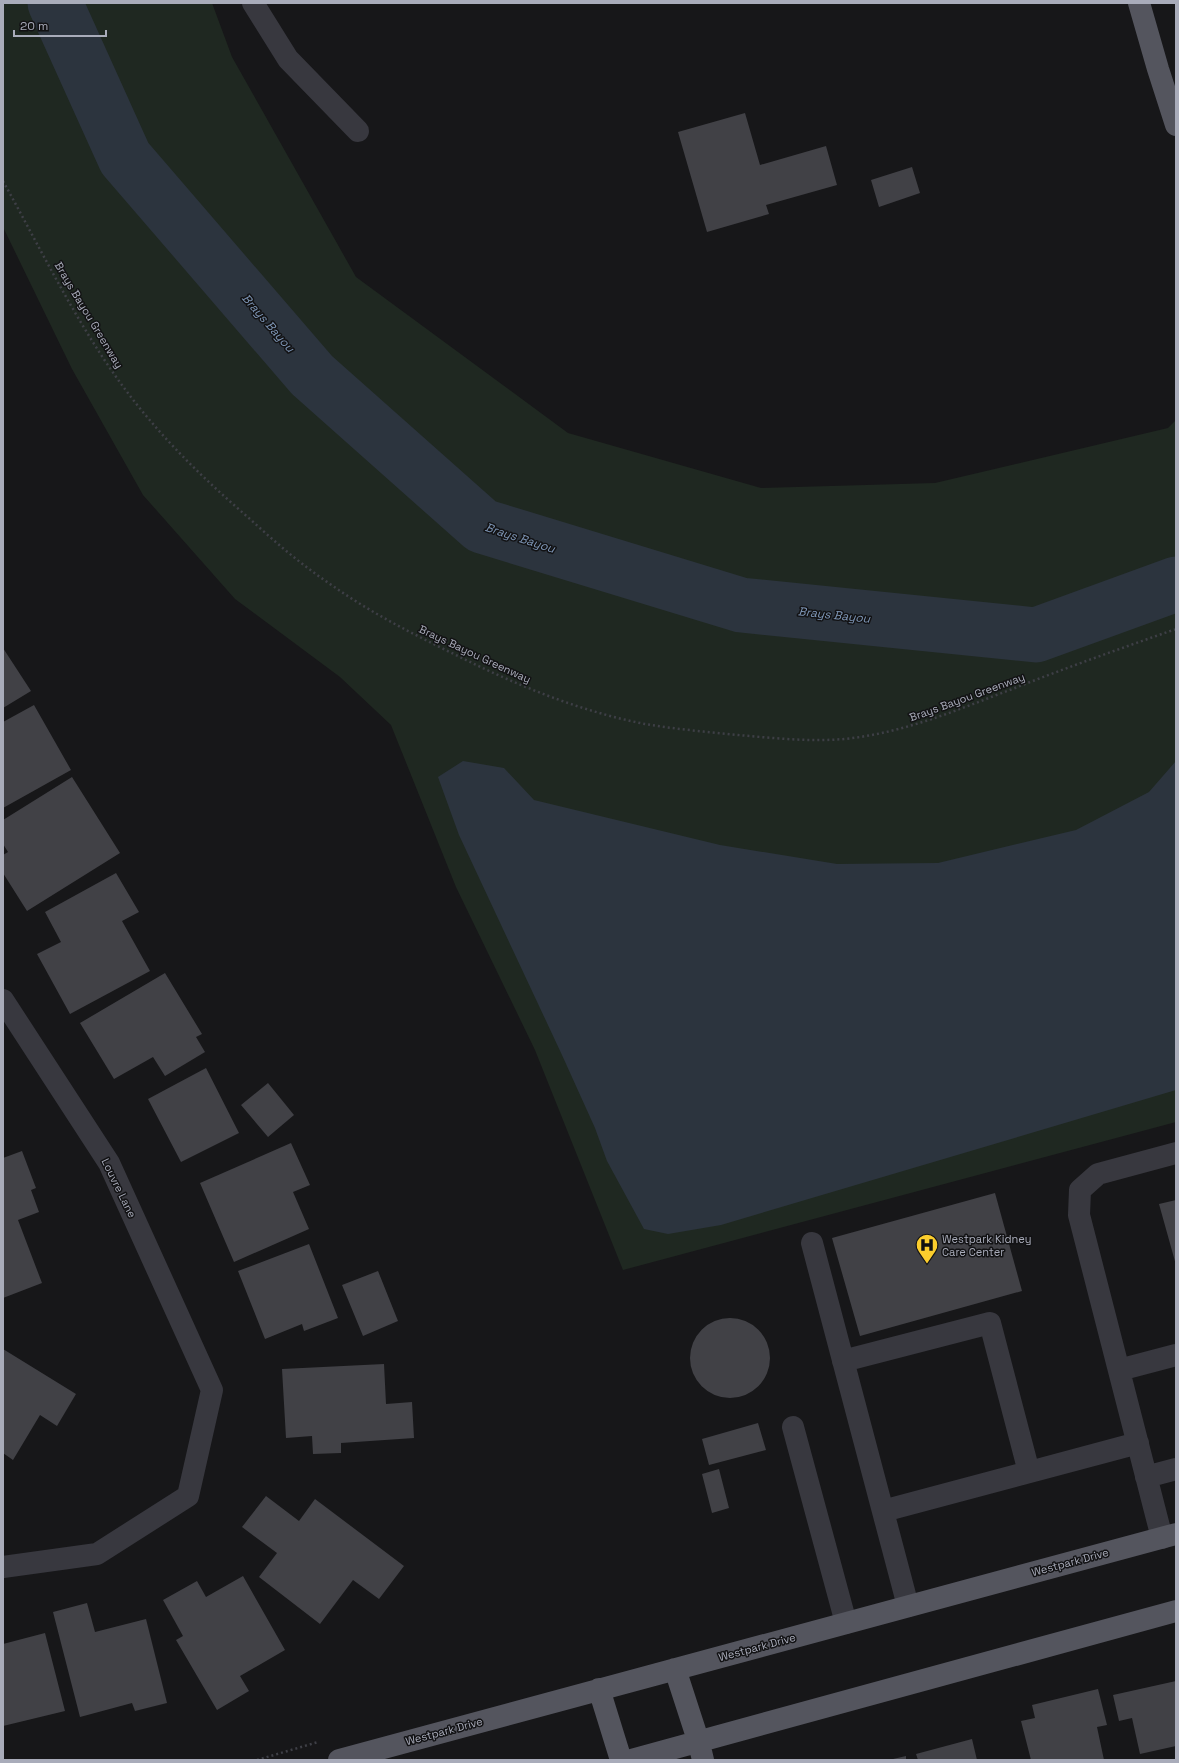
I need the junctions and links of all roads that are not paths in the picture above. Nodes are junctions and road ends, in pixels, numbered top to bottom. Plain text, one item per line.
1 (253, 3) edge
2 (1139, 3) edge
3 (1176, 125) edge
4 (358, 131) dead end
5 (3, 1000) edge
6 (1176, 1153) edge
7 (812, 1243) dead end
8 (1176, 1355) edge
9 (843, 1361) junction
10 (1119, 1370) junction
11 (793, 1427) dead end
12 (1138, 1443) junction
13 (1176, 1469) edge
14 (1029, 1472) junction
15 (1146, 1477) junction
16 (883, 1511) junction
17 (1169, 1536) edge
18 (3, 1567) edge
19 (908, 1606) junction
20 (1176, 1611) edge
21 (846, 1623) junction
22 (675, 1669) junction
23 (599, 1688) junction
24 (701, 1751) edge
25 (339, 1760) edge
26 (621, 1760) edge
27 (631, 1760) edge

1 - 4 street
2 - 3 main road
5 - 18 street, Louvre Lane
6 - 10 street
7 - 9 street
8 - 10 street
9 - 14 street
9 - 16 street
10 - 12 street
11 - 21 street
12 - 14 street
12 - 15 street
13 - 15 street
14 - 16 street
15 - 17 street
16 - 19 street
17 - 19 main road, Westpark Drive
19 - 21 main road, Westpark Drive
20 - 24 main road
21 - 22 main road, Westpark Drive
22 - 23 main road, Westpark Drive
22 - 24 main road
23 - 25 main road, Westpark Drive
23 - 26 main road
24 - 27 main road

